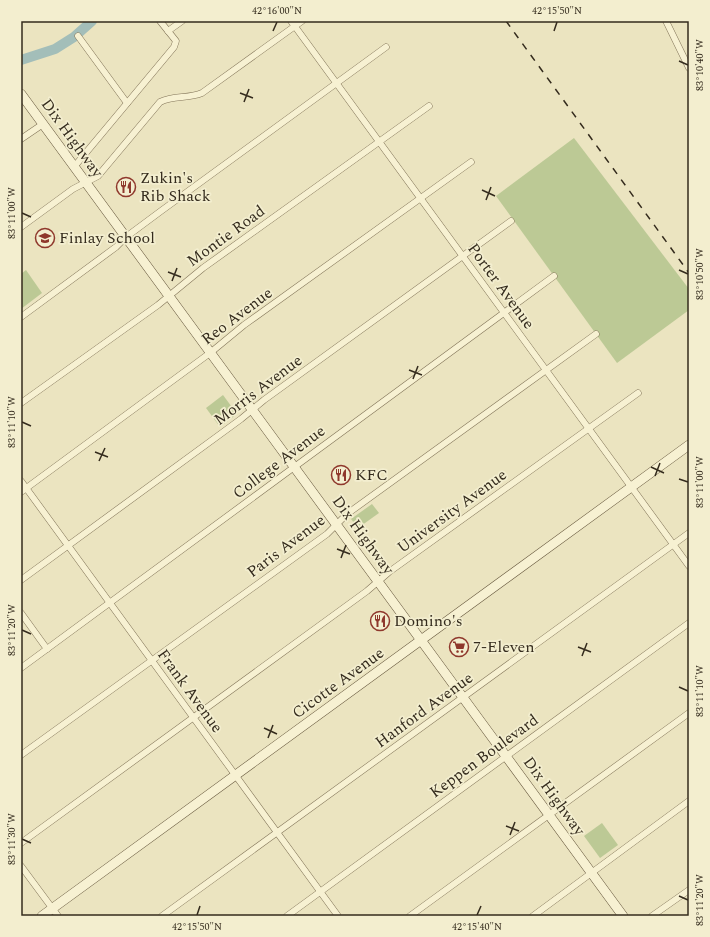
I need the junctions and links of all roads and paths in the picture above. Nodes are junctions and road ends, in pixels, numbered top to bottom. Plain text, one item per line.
1 (160, 21) edge
2 (182, 21) edge
3 (302, 21) edge
4 (666, 21) edge
5 (293, 23) edge
6 (168, 32) junction
7 (78, 36) dead end
8 (386, 47) dead end
9 (689, 68) edge
10 (337, 83) junction
11 (21, 94) edge
12 (127, 103) junction
13 (429, 106) dead end
14 (43, 124) junction
15 (21, 139) edge
16 (379, 142) junction
17 (471, 162) dead end
18 (74, 168) junction
19 (85, 182) junction
20 (421, 198) junction
21 (510, 222) dead end
22 (21, 227) edge
23 (126, 237) junction
24 (463, 256) junction
25 (554, 276) dead end
26 (168, 296) junction
27 (504, 313) junction
28 (21, 317) edge
29 (596, 334) dead end
30 (210, 353) junction
31 (546, 370) junction
32 (638, 393) dead end
33 (21, 403) edge
34 (252, 410) junction
35 (589, 429) junction
36 (689, 445) edge
37 (294, 467) junction
38 (21, 481) edge
39 (631, 487) junction
40 (24, 490) edge
41 (337, 525) junction
42 (689, 533) edge
43 (673, 544) junction
44 (68, 546) junction
45 (689, 566) edge
46 (21, 580) edge
47 (378, 581) junction
48 (110, 603) junction
49 (21, 613) edge
50 (689, 623) edge
51 (421, 641) junction
52 (48, 649) junction
53 (152, 661) junction
54 (21, 668) edge
55 (463, 697) junction
56 (689, 713) edge
57 (194, 718) junction
58 (21, 755) edge
59 (506, 756) junction
60 (236, 775) junction
61 (689, 801) edge
62 (549, 815) junction
63 (277, 832) junction
64 (21, 843) edge
65 (21, 866) edge
66 (591, 872) junction
67 (689, 890) edge
68 (320, 891) junction
69 (55, 913) edge
70 (42, 916) edge
71 (162, 916) edge
72 (287, 916) edge
73 (338, 916) edge
74 (410, 916) edge
75 (533, 916) edge
76 (623, 916) edge
77 (652, 916) edge

1 - 6 street
2 - 6 street
3 - 5 street
4 - 9 street
5 - 10 street, Porter Avenue
5 - 19 street
6 - 12 street
7 - 12 street
8 - 10 street
10 - 16 street, Porter Avenue
10 - 23 street
11 - 14 main road, Dix Highway
12 - 18 street
13 - 16 street, Montie Road
14 - 15 street
14 - 18 main road, Dix Highway
16 - 20 street, Porter Avenue
16 - 26 street, Montie Road
17 - 20 street, Reo Avenue
18 - 19 main road, Dix Highway
19 - 22 street
19 - 23 main road, Dix Highway
20 - 24 street, Porter Avenue
20 - 30 street, Reo Avenue
21 - 24 street, Morris Avenue
23 - 26 main road, Dix Highway
23 - 28 street
24 - 27 street, Porter Avenue
24 - 34 street, Morris Avenue
25 - 27 street, College Avenue
26 - 30 main road, Dix Highway
26 - 33 street, Montie Road
27 - 31 street, Porter Avenue
27 - 37 street, College Avenue
29 - 31 street, Paris Avenue
30 - 34 main road, Dix Highway
30 - 40 street, Reo Avenue
31 - 35 street, Porter Avenue
31 - 41 street, Paris Avenue
32 - 35 street, University Avenue
34 - 37 main road, Dix Highway
34 - 44 street, Morris Avenue
35 - 39 street, Porter Avenue
35 - 47 street, University Avenue
36 - 39 main road, Cicotte Avenue
37 - 41 main road, Dix Highway
37 - 48 street, College Avenue
38 - 40 street, Frank Avenue
39 - 43 street, Porter Avenue
39 - 51 main road, Cicotte Avenue
40 - 44 street, Frank Avenue
41 - 47 main road, Dix Highway
41 - 53 street, Paris Avenue
42 - 43 street, Hanford Avenue
43 - 45 street, Porter Avenue
43 - 55 street, Hanford Avenue
44 - 46 street, Morris Avenue
44 - 48 street, Frank Avenue
47 - 51 main road, Dix Highway
47 - 57 street, University Avenue
48 - 52 street, College Avenue
48 - 53 street, Frank Avenue
49 - 52 street
50 - 59 street, Keppen Boulevard
51 - 55 main road, Dix Highway
51 - 60 main road, Cicotte Avenue
52 - 54 street, College Avenue
53 - 57 street, Frank Avenue
53 - 58 street, Paris Avenue
55 - 59 main road, Dix Highway
55 - 63 street, Hanford Avenue
56 - 62 street
57 - 60 street, Frank Avenue
57 - 64 street, University Avenue
59 - 62 main road, Dix Highway
59 - 68 street, Keppen Boulevard
60 - 63 street, Frank Avenue
60 - 69 main road, Cicotte Avenue
61 - 66 street
62 - 66 main road, Dix Highway
62 - 74 street
63 - 68 street, Frank Avenue
63 - 71 street, Hanford Avenue
65 - 69 street
66 - 75 street
66 - 76 main road, Dix Highway
67 - 77 street
68 - 72 street, Keppen Boulevard
68 - 73 street, Frank Avenue
69 - 70 main road, Cicotte Avenue

